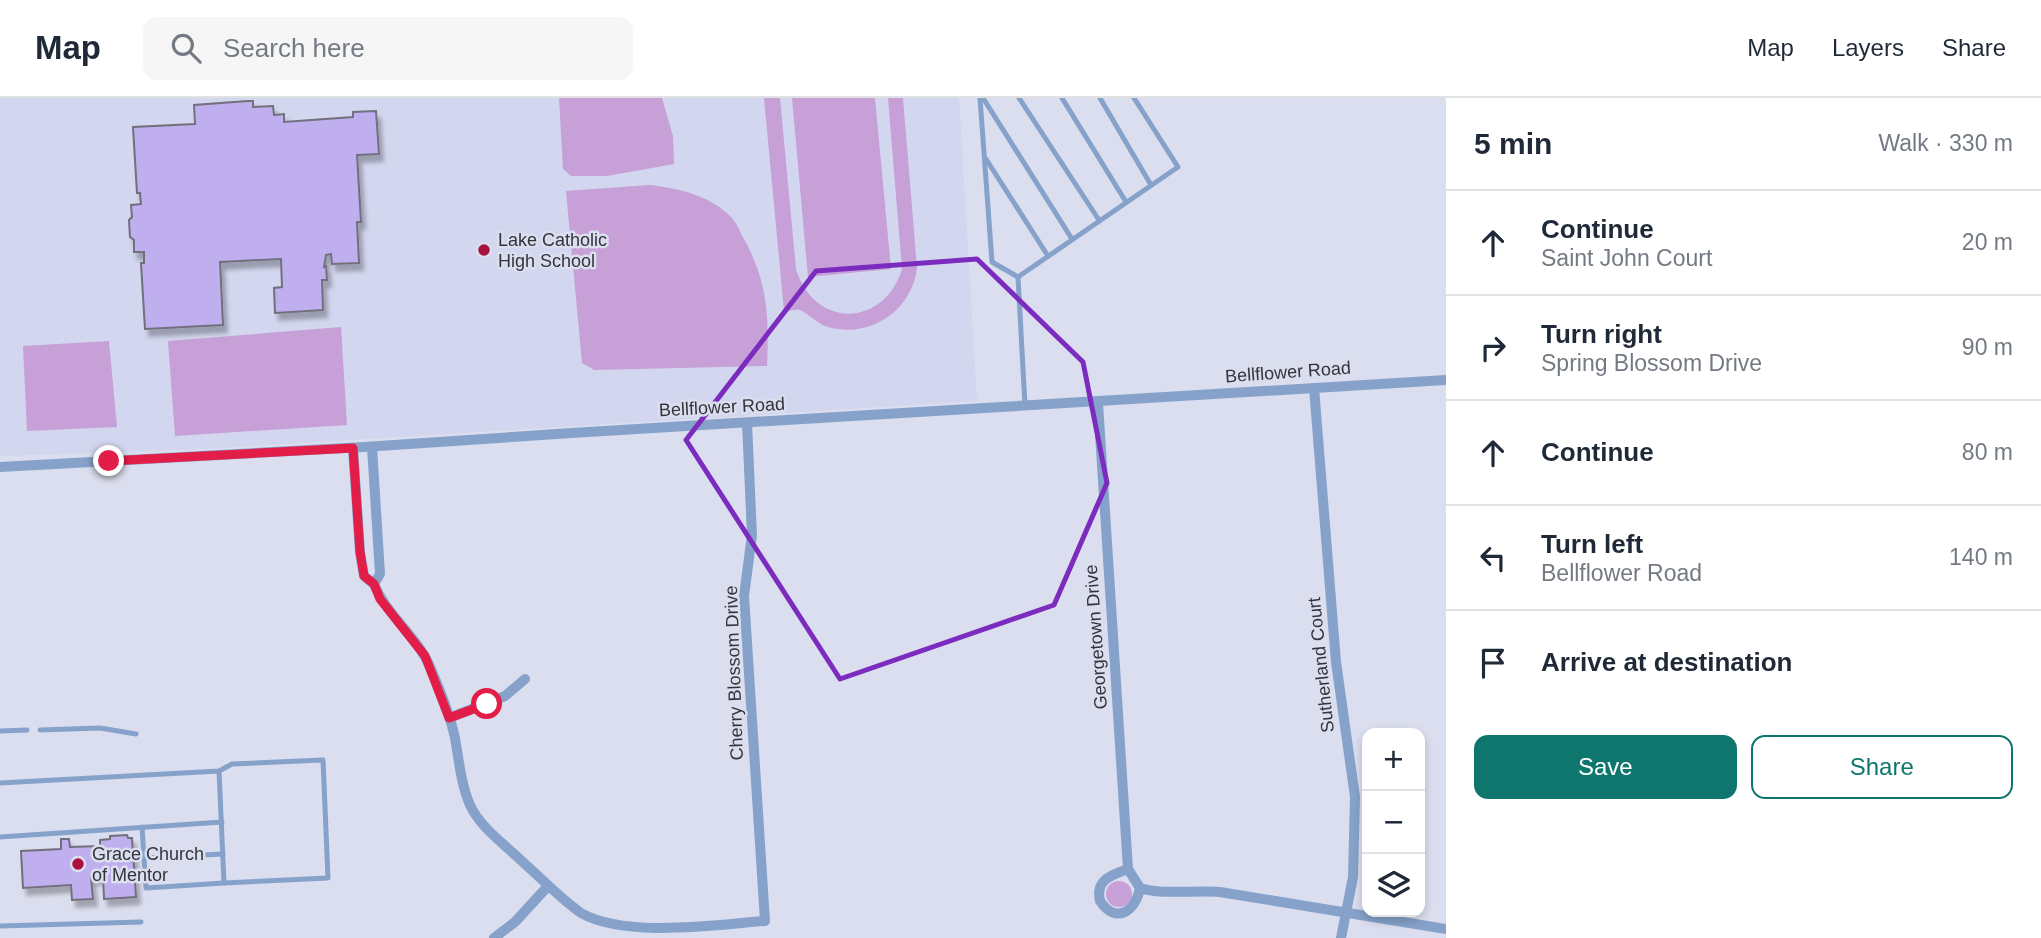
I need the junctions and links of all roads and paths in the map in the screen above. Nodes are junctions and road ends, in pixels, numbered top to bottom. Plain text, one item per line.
1 (982, 98) edge
2 (1019, 98) edge
3 (1062, 98) edge
4 (1100, 98) edge
5 (1134, 98) edge
6 (984, 156) junction
7 (1151, 185) junction
8 (1126, 202) junction
9 (1099, 220) junction
10 (1072, 239) junction
11 (1048, 256) junction
12 (1018, 277) junction
13 (1446, 380) edge
14 (1314, 388) junction
15 (1098, 403) junction
16 (1026, 406) junction
17 (747, 423) junction
18 (372, 447) junction
19 (353, 448) junction
20 (0, 467) edge
21 (374, 584) junction
22 (525, 679) dead end
23 (449, 718) junction
24 (27, 730) dead end
25 (40, 730) dead end
26 (0, 731) edge
27 (136, 734) dead end
28 (219, 771) junction
29 (0, 783) edge
30 (222, 822) junction
31 (142, 827) junction
32 (0, 837) edge
33 (223, 854) junction
34 (144, 858) junction
35 (1128, 869) junction
36 (224, 883) junction
37 (548, 886) junction
38 (1140, 888) junction
39 (1347, 912) junction
40 (141, 922) dead end
41 (0, 926) edge
42 (1446, 929) edge
43 (494, 938) edge
44 (1341, 938) edge

1 - 6 lane
1 - 10 lane
2 - 9 lane
3 - 8 lane
4 - 7 lane
5 - 7 lane
6 - 11 lane
6 - 12 lane
7 - 8 lane
8 - 9 lane
9 - 10 lane
10 - 11 lane
11 - 12 lane
12 - 16 lane
13 - 14 street, Bellflower Road
14 - 15 street, Bellflower Road
14 - 39 street, Sutherland Court
15 - 16 street, Bellflower Road
15 - 35 street, Georgetown Drive
16 - 17 street, Bellflower Road
17 - 18 street, Bellflower Road
17 - 37 street, Cherry Blossom Drive
18 - 19 street, Bellflower Road
18 - 21 street
19 - 20 street, Bellflower Road
19 - 21 street
21 - 23 street
22 - 23 street
23 - 37 street
24 - 26 lane
25 - 27 lane
28 - 29 lane
28 - 30 lane
28 - 36 lane
30 - 31 lane
30 - 33 lane
31 - 32 lane
31 - 34 lane
33 - 34 lane
33 - 36 lane
34 - 36 lane
35 - 38 street, Georgetown Drive
35 - 38 street
37 - 43 street
38 - 39 street
39 - 42 street
39 - 44 street, Sutherland Court
40 - 41 lane

